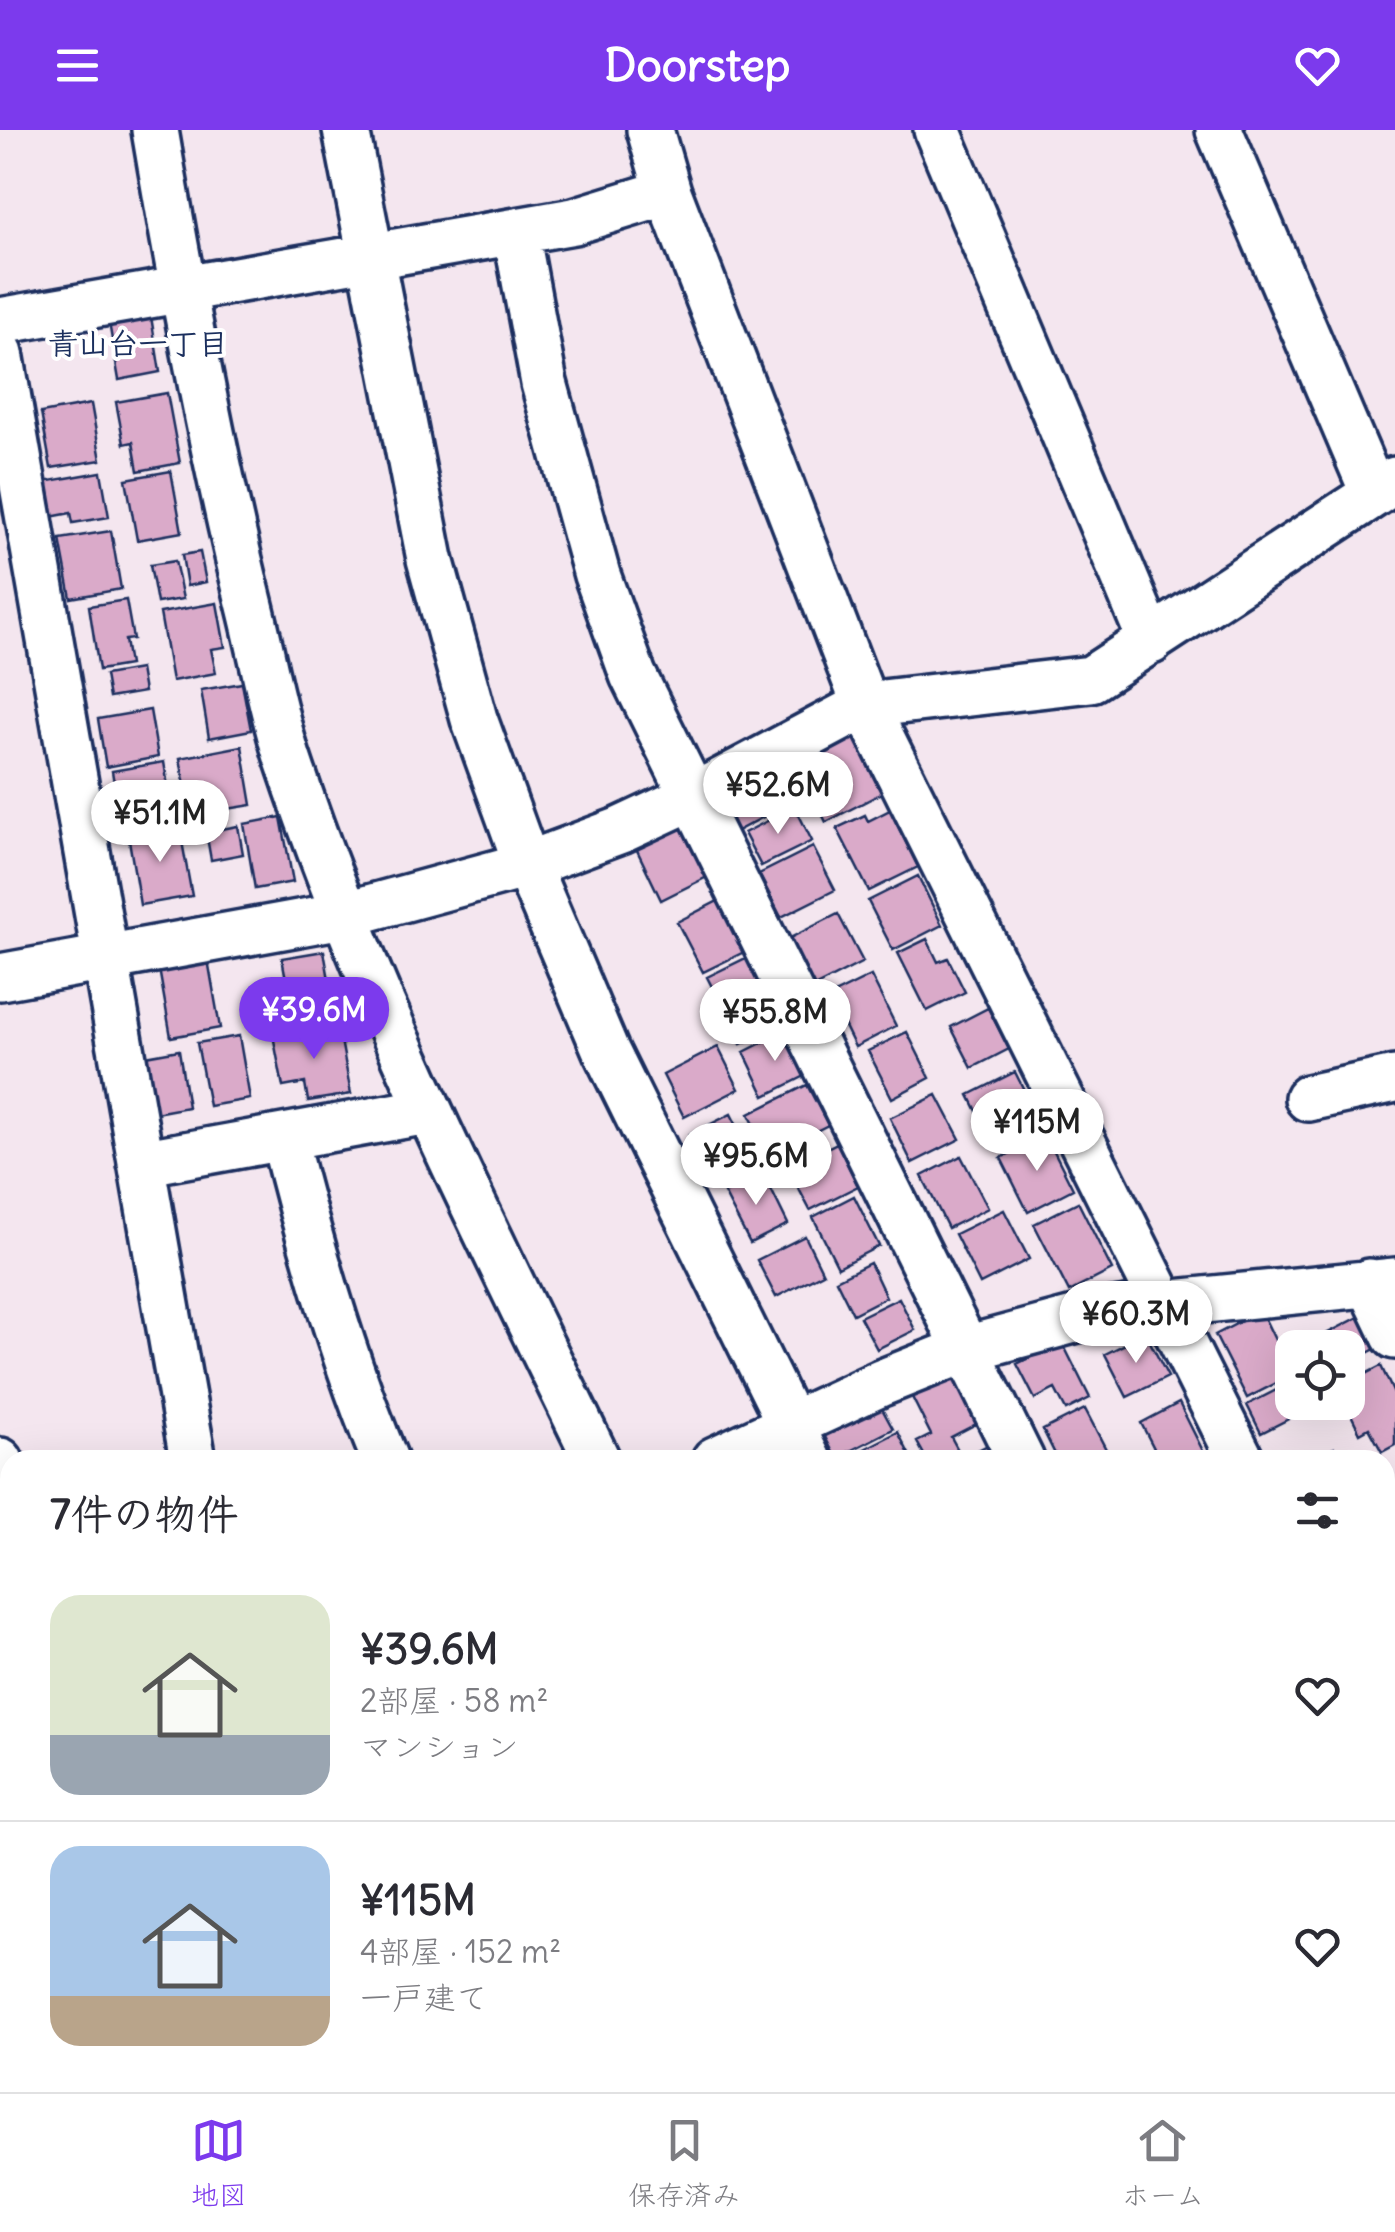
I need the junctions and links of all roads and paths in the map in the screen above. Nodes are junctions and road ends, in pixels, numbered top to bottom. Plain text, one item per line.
1 (155, 130) edge
2 (346, 130) edge
3 (650, 130) edge
4 (937, 130) edge
5 (1219, 130) edge
6 (668, 192) junction
7 (516, 232) junction
8 (368, 259) junction
9 (182, 290) junction
10 (0, 321) edge
11 (0, 353) edge
12 (1385, 487) edge
13 (1151, 640) junction
14 (865, 705) junction
15 (692, 797) junction
16 (527, 865) junction
17 (343, 915) junction
18 (105, 959) junction
19 (0, 977) edge
20 (1395, 1079) edge
21 (1308, 1098) dead end
22 (427, 1111) junction
23 (284, 1139) junction
24 (141, 1162) junction
25 (1382, 1281) edge
26 (1164, 1304) junction
27 (1395, 1336) edge
28 (966, 1349) junction
29 (800, 1443) edge
30 (191, 1450) edge
31 (381, 1450) edge
32 (592, 1450) edge
33 (765, 1450) edge
34 (1016, 1450) edge
35 (1236, 1450) edge

1 - 9 street
2 - 8 street
3 - 6 street
4 - 13 street
5 - 12 street
6 - 7 street
6 - 14 street
7 - 8 street
7 - 15 street
8 - 9 street
8 - 16 street
9 - 10 street
9 - 17 street
11 - 18 street
12 - 13 street
13 - 14 street
14 - 15 street
14 - 26 street
15 - 16 street
15 - 28 street
16 - 17 street
16 - 29 street
17 - 18 street
17 - 22 street
18 - 19 street
18 - 24 street
20 - 21 street
22 - 23 street
22 - 32 street
23 - 24 street
23 - 31 street
24 - 30 street
25 - 26 street
25 - 27 street
26 - 28 street
26 - 35 street
28 - 29 street
28 - 34 street
29 - 33 street

